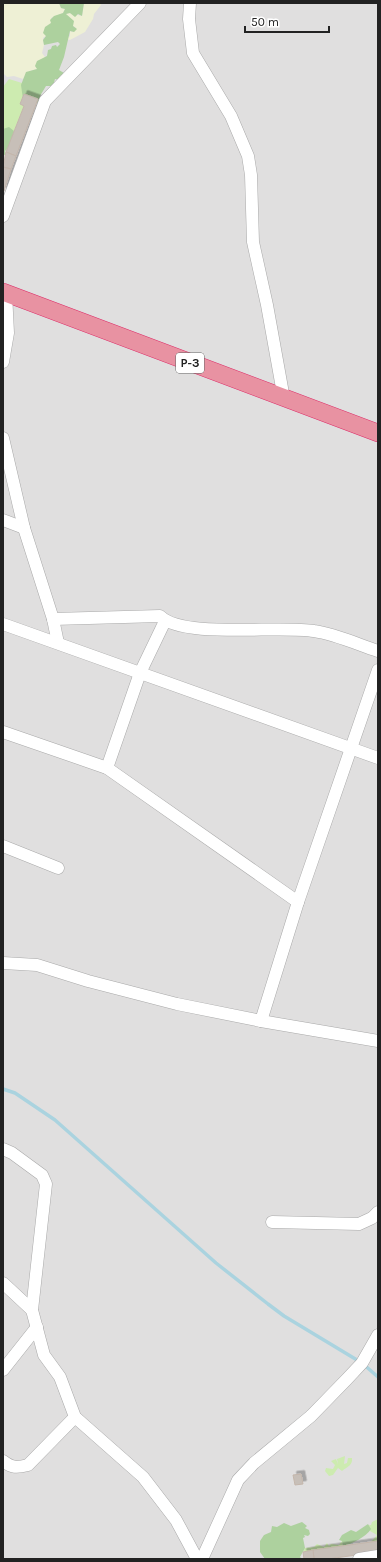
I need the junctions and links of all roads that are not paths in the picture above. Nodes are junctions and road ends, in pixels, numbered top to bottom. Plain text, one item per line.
1 (140, 3) edge
2 (190, 3) edge
3 (3, 216) edge
4 (5, 293) edge
5 (3, 362) edge
6 (284, 399) junction
7 (378, 433) edge
8 (3, 438) edge
9 (3, 520) edge
10 (24, 528) junction
11 (53, 618) junction
12 (165, 622) junction
13 (3, 624) edge
14 (58, 643) junction
15 (378, 651) edge
16 (378, 670) edge
17 (140, 673) junction
18 (3, 732) edge
19 (352, 749) junction
20 (378, 758) edge
21 (107, 768) junction
22 (3, 846) edge
23 (58, 868) dead end
24 (298, 902) junction
25 (3, 962) edge
26 (261, 1021) junction
27 (378, 1041) edge
28 (3, 1149) edge
29 (378, 1212) edge
30 (272, 1222) dead end
31 (3, 1283) edge
32 (32, 1310) junction
33 (37, 1327) junction
34 (378, 1335) edge
35 (3, 1370) edge
36 (74, 1417) junction
37 (3, 1461) edge
38 (378, 1556) edge
39 (196, 1559) edge
40 (202, 1559) edge
41 (359, 1559) edge

1 - 3 street
2 - 6 street
4 - 5 street
4 - 6 highway, P-3
6 - 7 highway, P-3
8 - 10 street
9 - 10 street
10 - 11 street
11 - 12 street
11 - 14 street
12 - 15 street
12 - 17 street
13 - 14 street
14 - 17 street
16 - 19 street
17 - 19 street
17 - 21 street
18 - 21 street
19 - 20 street
19 - 24 street
21 - 24 street
22 - 23 street
24 - 26 street
25 - 26 street
26 - 27 street
28 - 32 street
29 - 30 street
31 - 32 street
32 - 33 street
33 - 35 street
33 - 36 street
34 - 40 street
36 - 37 street
36 - 39 street
38 - 41 street

